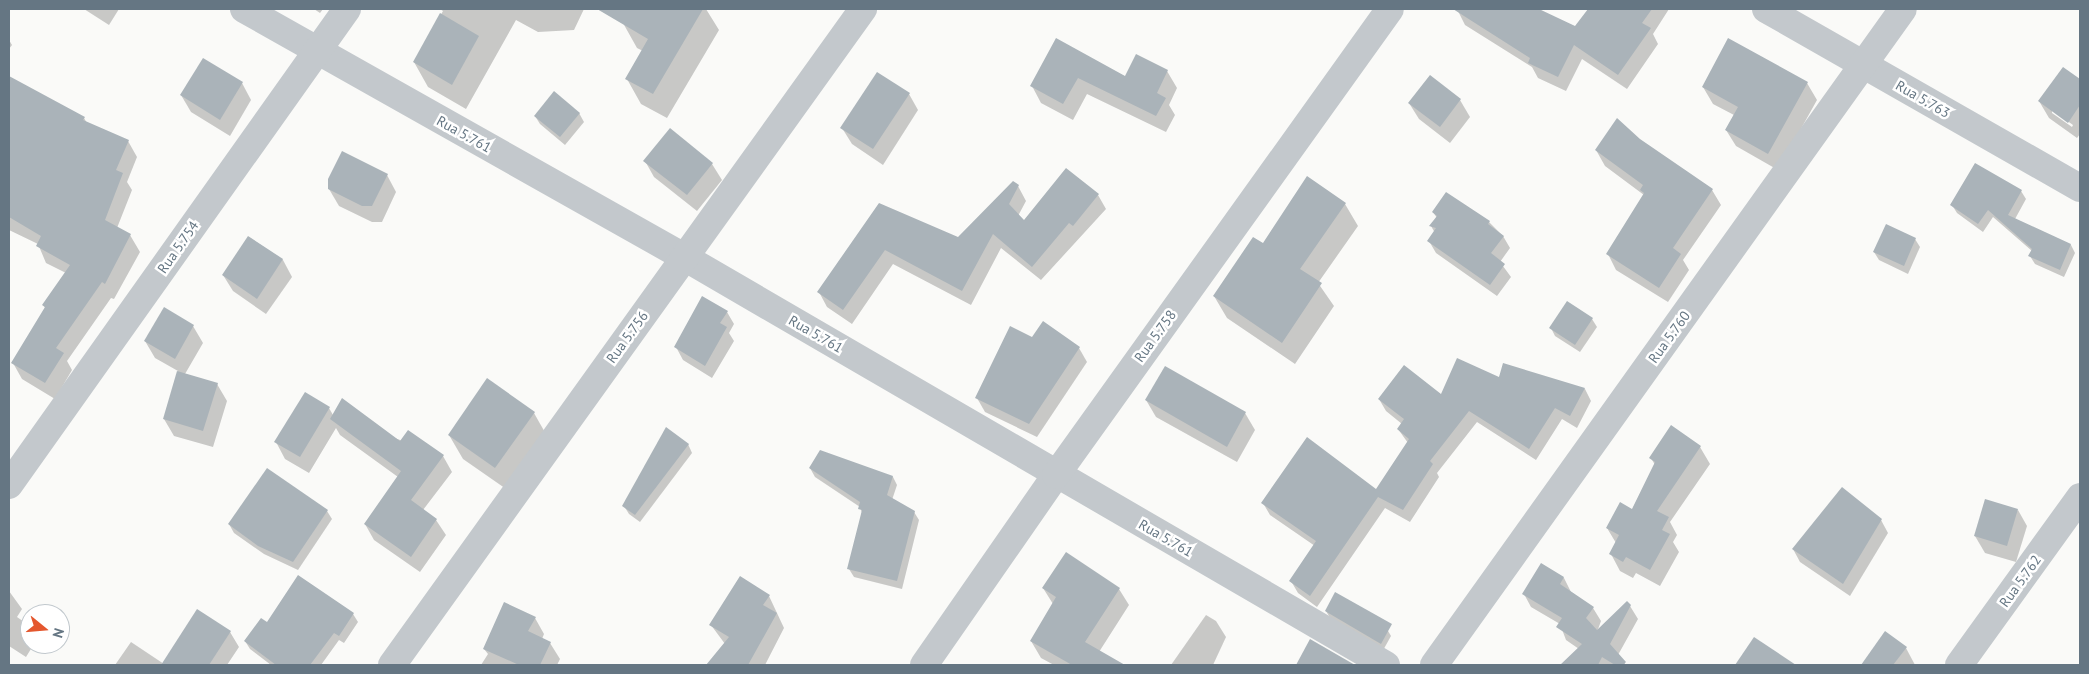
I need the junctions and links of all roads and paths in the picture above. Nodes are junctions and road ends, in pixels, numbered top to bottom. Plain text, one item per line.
1 (244, 9) edge
2 (347, 9) edge
3 (863, 9) edge
4 (1390, 9) edge
5 (1766, 9) edge
6 (1903, 9) edge
7 (317, 50) junction
8 (1864, 65) junction
9 (2080, 188) edge
10 (684, 257) junction
11 (1056, 474) junction
12 (9, 486) edge
13 (2080, 497) edge
14 (392, 665) edge
15 (924, 665) edge
16 (1386, 665) edge
17 (1434, 665) edge
18 (1959, 665) edge

1 - 7 street, Rua 5.761
2 - 7 street, Rua 5.754
3 - 10 street, Rua 5.756
4 - 11 street, Rua 5.758
5 - 8 street, Rua 5.763
6 - 8 street, Rua 5.760
7 - 10 street, Rua 5.761
7 - 12 street, Rua 5.754
8 - 9 street, Rua 5.763
8 - 17 street, Rua 5.760
10 - 11 street, Rua 5.761
10 - 14 street, Rua 5.756
11 - 15 street, Rua 5.758
11 - 16 street, Rua 5.761
13 - 18 street, Rua 5.762

